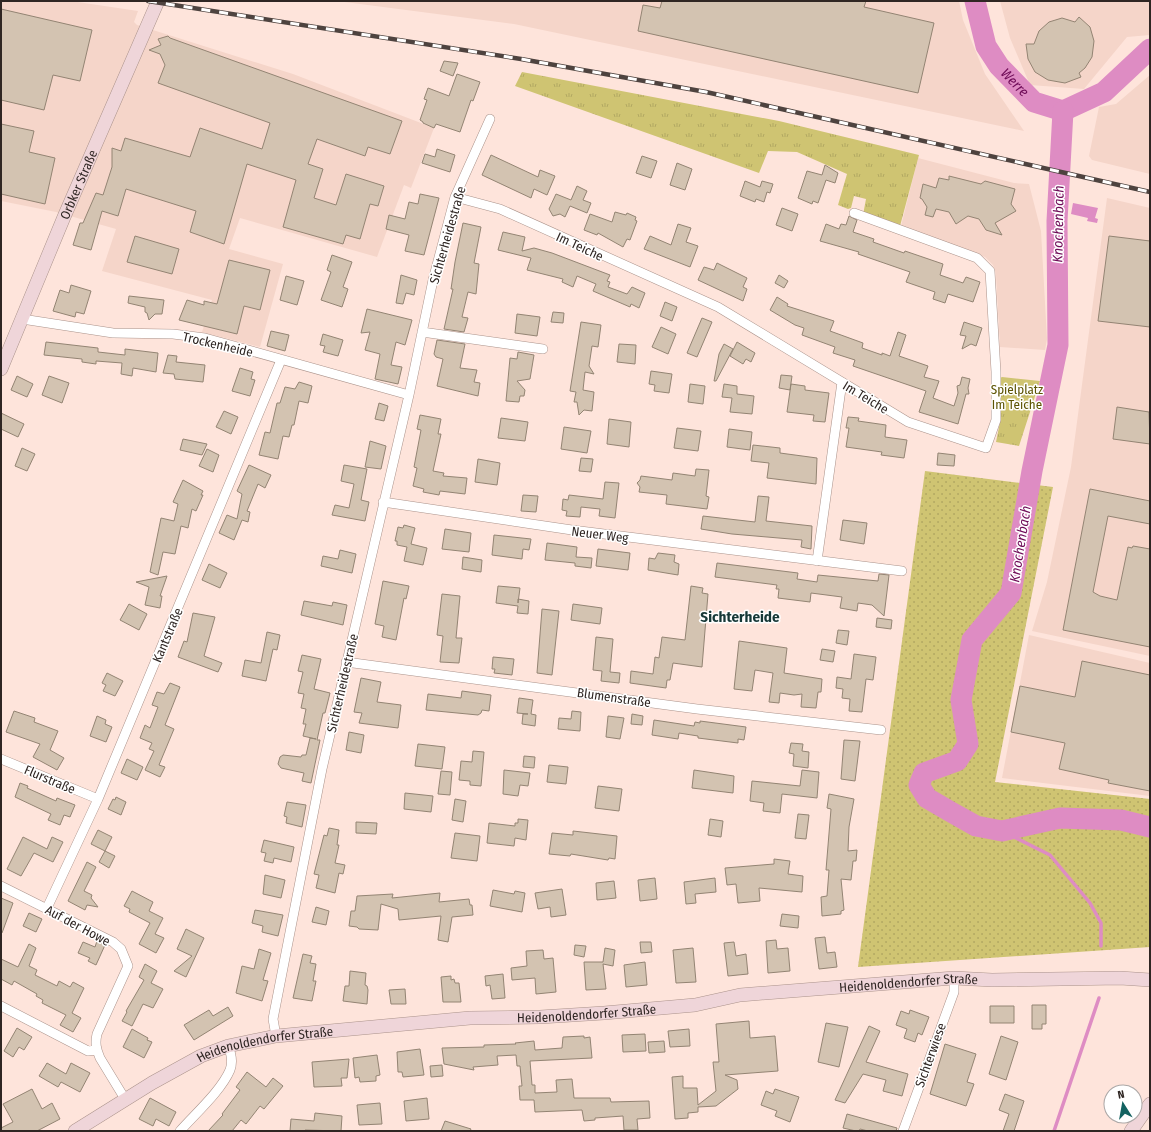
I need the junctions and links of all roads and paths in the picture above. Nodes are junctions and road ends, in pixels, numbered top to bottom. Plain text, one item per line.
1 (158, 1) edge
2 (490, 119) dead end
3 (455, 198) junction
4 (854, 213) dead end
5 (22, 319) junction
6 (422, 332) junction
7 (543, 349) dead end
8 (281, 360) junction
9 (1, 369) edge
10 (842, 382) junction
11 (409, 395) junction
12 (384, 502) junction
13 (817, 561) junction
14 (902, 571) dead end
15 (346, 662) junction
16 (881, 730) dead end
17 (1, 759) edge
18 (98, 800) junction
19 (1, 886) edge
20 (47, 908) junction
21 (1150, 972) edge
22 (954, 978) junction
23 (1120, 978) junction
24 (1150, 980) edge
25 (1, 1006) edge
26 (276, 1036) junction
27 (228, 1046) junction
28 (96, 1050) junction
29 (125, 1099) junction
30 (1150, 1104) edge
31 (75, 1131) edge
32 (180, 1131) edge
33 (903, 1131) edge
34 (1131, 1131) edge

1 - 5 street, Orbker Straße
2 - 3 street, Sichterheidestraße
3 - 6 street, Sichterheidestraße
3 - 10 street, Im Teiche
4 - 10 street, Im Teiche
5 - 8 street, Trockenheide
5 - 9 street, Orbker Straße
6 - 7 street
6 - 11 street, Sichterheidestraße
8 - 11 street, Trockenheide
8 - 18 street, Kantstraße
10 - 13 street
11 - 12 street, Sichterheidestraße
12 - 13 street, Neuer Weg
12 - 15 street, Sichterheidestraße
13 - 14 street, Neuer Weg
15 - 16 street, Blumenstraße
15 - 26 street, Sichterheidestraße
17 - 18 street, Flurstraße
18 - 20 street, Kantstraße
19 - 20 street, Auf der Howe
20 - 28 street, Auf der Howe
21 - 23 street, Heidenoldendorfer Straße
22 - 23 street, Heidenoldendorfer Straße
22 - 26 street, Heidenoldendorfer Straße
22 - 33 street, Sichterwiese
23 - 24 street, Heidenoldendorfer Straße
25 - 28 street
26 - 27 street, Heidenoldendorfer Straße
27 - 29 street, Heidenoldendorfer Straße
27 - 32 street
28 - 29 street
29 - 31 street, Heidenoldendorfer Straße
30 - 34 street

